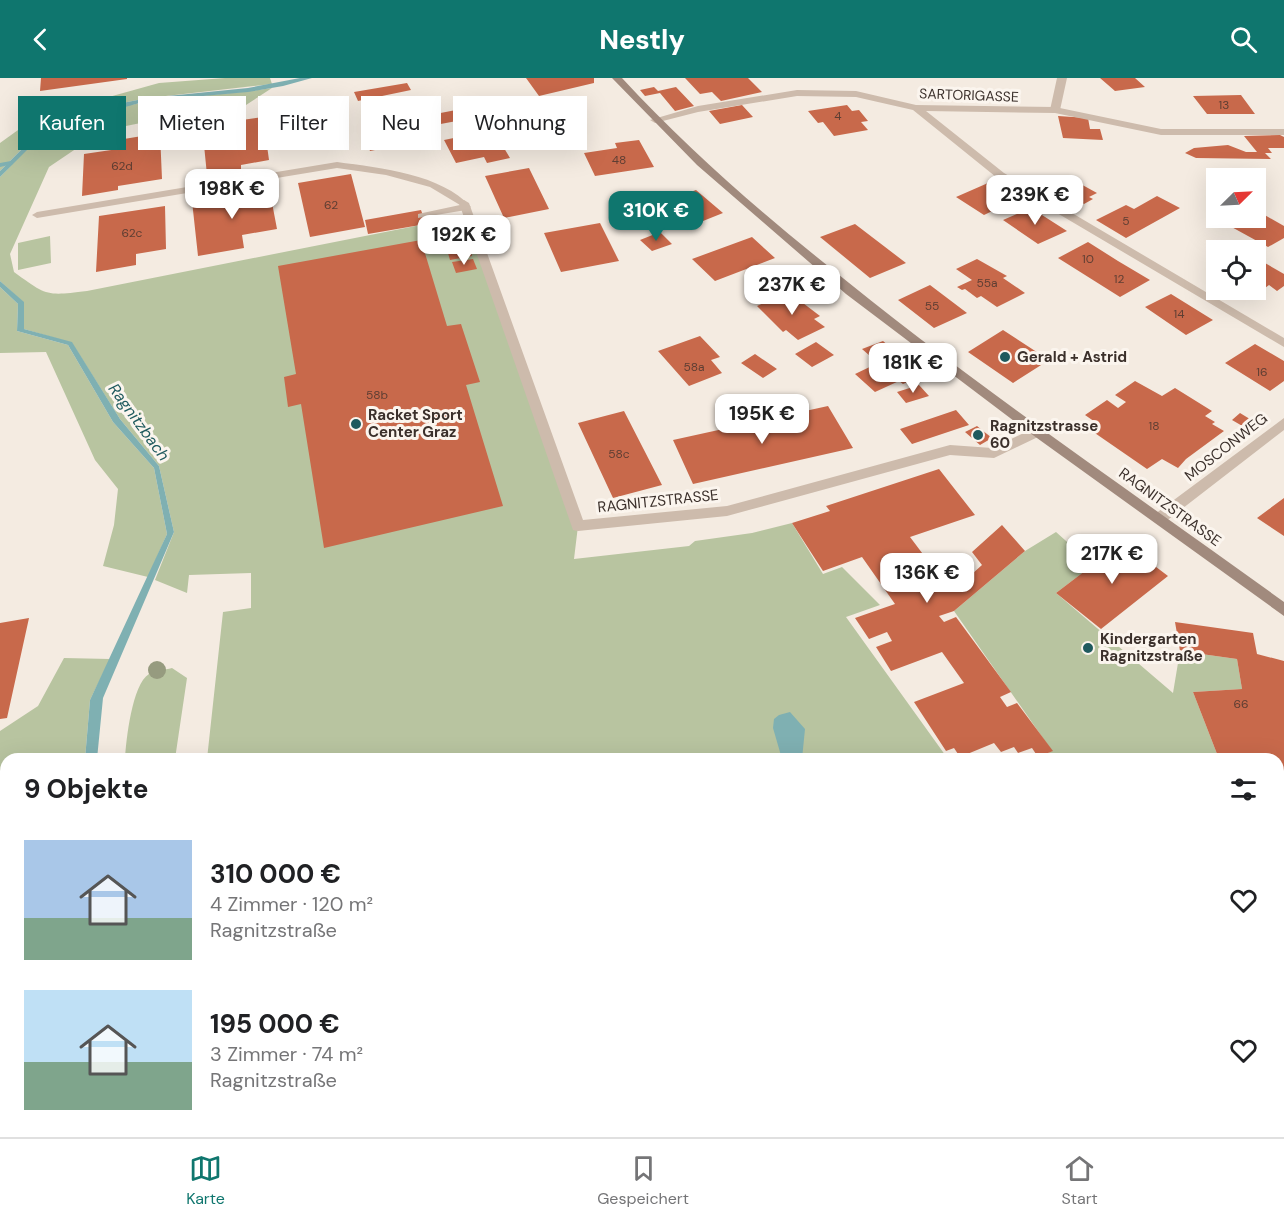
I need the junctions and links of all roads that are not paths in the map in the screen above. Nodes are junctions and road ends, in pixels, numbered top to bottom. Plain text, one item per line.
1 (617, 78) edge
2 (1062, 78) edge
3 (916, 108) junction
4 (1055, 110) junction
5 (655, 120) junction
6 (1284, 132) edge
7 (465, 205) junction
8 (37, 215) dead end
9 (422, 216) dead end
10 (1284, 343) edge
11 (1284, 423) edge
12 (1035, 433) junction
13 (1160, 518) junction
14 (1284, 610) edge

1 - 5 main road, RAGNITZSTRASSE
2 - 4 street
3 - 4 street, SARTORIGASSE
3 - 5 street, SARTORIGASSE
3 - 10 street
4 - 6 street, SARTORIGASSE
5 - 12 main road, RAGNITZSTRASSE
7 - 8 street
7 - 9 street
7 - 12 street, RAGNITZSTRASSE
11 - 13 street, MOSCONWEG
12 - 13 main road, RAGNITZSTRASSE
13 - 14 main road, RAGNITZSTRASSE

